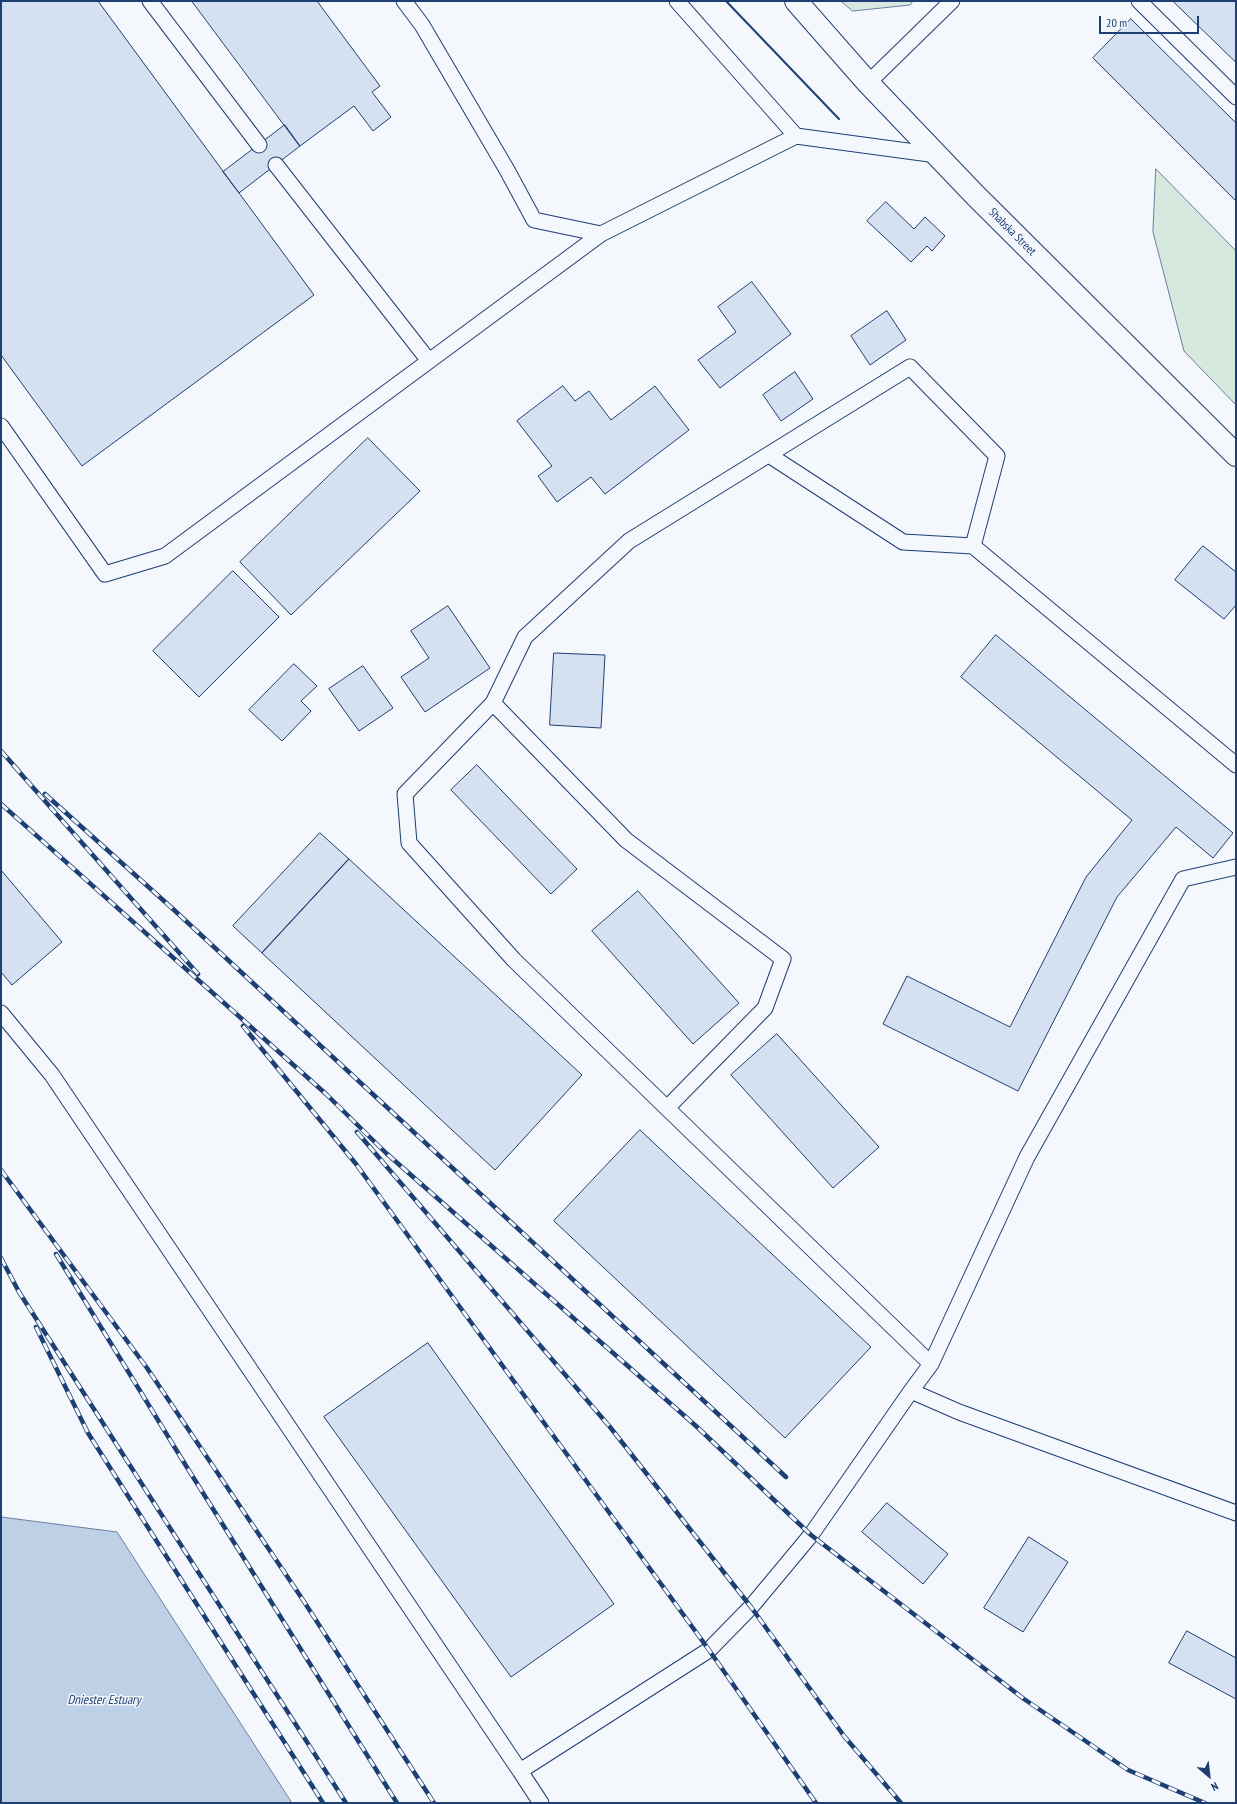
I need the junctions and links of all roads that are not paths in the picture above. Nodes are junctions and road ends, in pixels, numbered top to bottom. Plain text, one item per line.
1 (150, 1) edge
2 (404, 1) edge
3 (677, 1) edge
4 (796, 1) edge
5 (952, 1) edge
6 (1139, 1) edge
7 (868, 83) junction
8 (1236, 97) edge
9 (796, 136) junction
10 (259, 144) dead end
11 (937, 155) junction
12 (276, 165) dead end
13 (601, 234) junction
14 (429, 361) junction
15 (1, 426) edge
16 (769, 455) junction
17 (1236, 455) edge
18 (973, 546) junction
19 (493, 703) junction
20 (1236, 765) edge
21 (1236, 867) edge
22 (1, 1013) edge
23 (667, 1108) junction
24 (931, 1364) junction
25 (911, 1391) junction
26 (1236, 1512) edge
27 (520, 1771) junction
28 (541, 1803) edge

1 - 10 lane
2 - 13 lane
3 - 9 lane
4 - 7 street, Shabska Street
5 - 7 lane
6 - 8 lane
7 - 11 street, Shabska Street
9 - 11 lane
9 - 13 lane
11 - 17 street, Shabska Street
12 - 14 lane
13 - 14 lane
14 - 15 lane
16 - 18 lane
16 - 18 lane
16 - 19 lane
18 - 20 lane
19 - 23 lane
19 - 23 lane
21 - 24 lane
22 - 27 lane
23 - 24 lane
24 - 25 lane
25 - 26 lane
25 - 27 lane
27 - 28 lane

